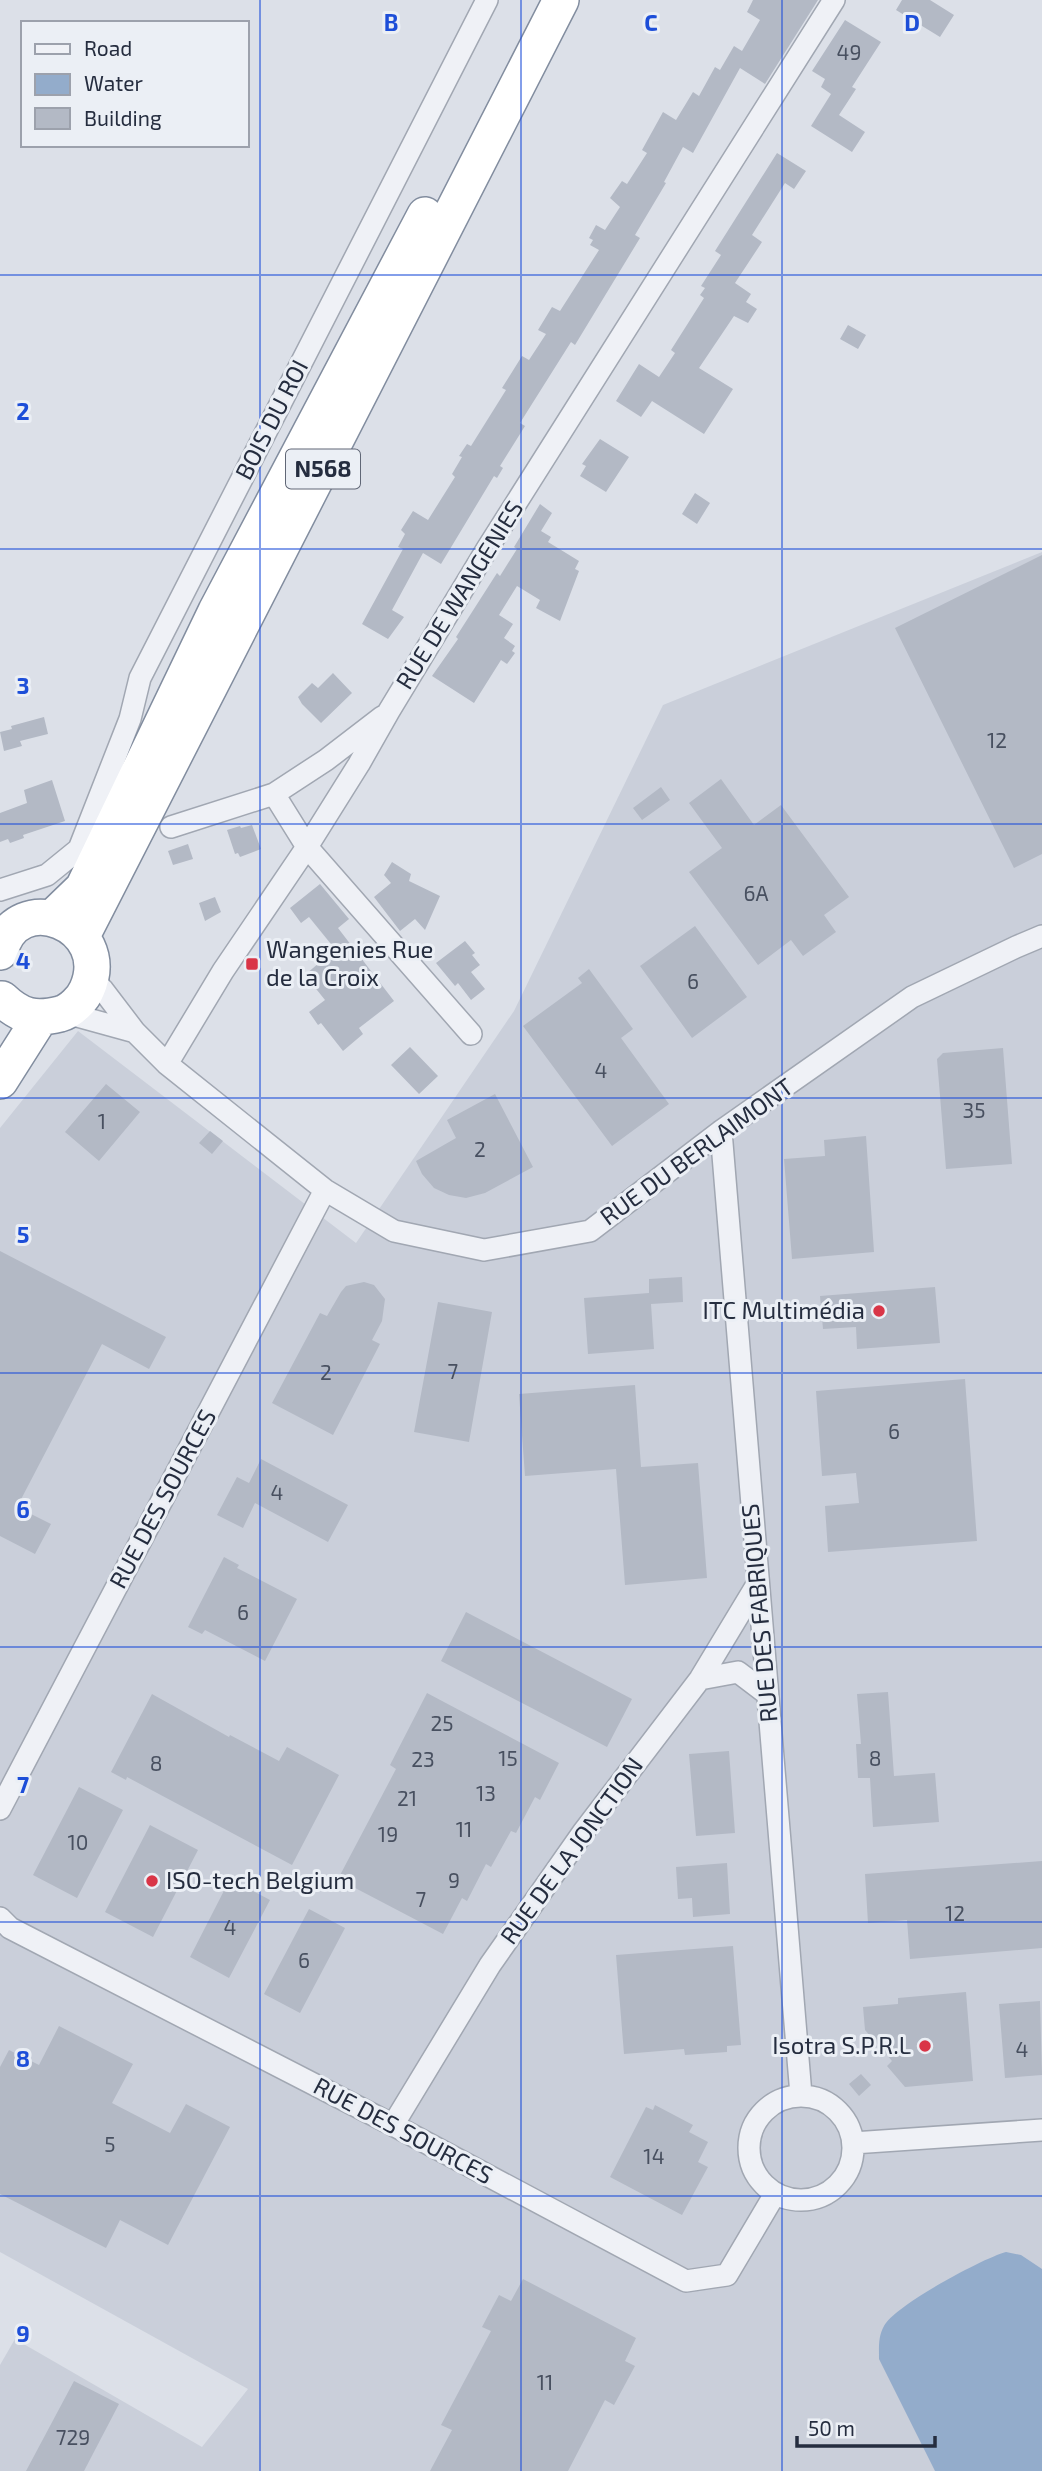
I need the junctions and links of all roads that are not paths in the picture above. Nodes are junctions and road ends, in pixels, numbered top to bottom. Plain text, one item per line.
1 (487, 0) edge
2 (535, 0) edge
3 (561, 0) edge
4 (834, 0) edge
5 (389, 711) junction
6 (274, 794) junction
7 (171, 827) dead end
8 (307, 847) junction
9 (0, 890) edge
10 (53, 917) junction
11 (4, 935) edge
12 (82, 936) junction
13 (1042, 936) edge
14 (92, 979) junction
15 (1, 999) edge
16 (53, 1015) junction
17 (135, 1032) junction
18 (471, 1034) dead end
19 (167, 1064) junction
20 (0, 1081) edge
21 (721, 1131) junction
22 (325, 1190) junction
23 (758, 1583) junction
24 (700, 1679) junction
25 (766, 1694) junction
26 (0, 1809) edge
27 (0, 1918) edge
28 (801, 2095) junction
29 (393, 2124) junction
30 (1042, 2130) edge
31 (853, 2143) junction
32 (775, 2194) junction

1 - 9 street, BOIS DU ROI
2 - 10 highway, N568
3 - 12 highway, N568
4 - 5 street, RUE DE WANGENIES
5 - 6 street
5 - 8 street, RUE DE WANGENIES
6 - 7 street
6 - 8 street
8 - 18 street
8 - 19 street, RUE DE WANGENIES
10 - 11 highway
10 - 12 highway
12 - 14 highway
13 - 21 street, RUE DU BERLAIMONT
14 - 16 highway
14 - 17 street, RUE DU BERLAIMONT
15 - 16 highway
16 - 17 street, RUE DU BERLAIMONT
16 - 20 highway
17 - 19 street, RUE DU BERLAIMONT
19 - 22 street, RUE DU BERLAIMONT
21 - 22 street, RUE DU BERLAIMONT
21 - 23 street, RUE DES FABRIQUES
22 - 26 street, RUE DES SOURCES
23 - 24 street, RUE DE LA JONCTION
23 - 25 street, RUE DES FABRIQUES
24 - 25 street
24 - 29 street, RUE DE LA JONCTION
25 - 28 street, RUE DES FABRIQUES
27 - 29 street, RUE DES SOURCES
28 - 31 street
28 - 32 street
29 - 32 street, RUE DES SOURCES
30 - 31 street
31 - 32 street

